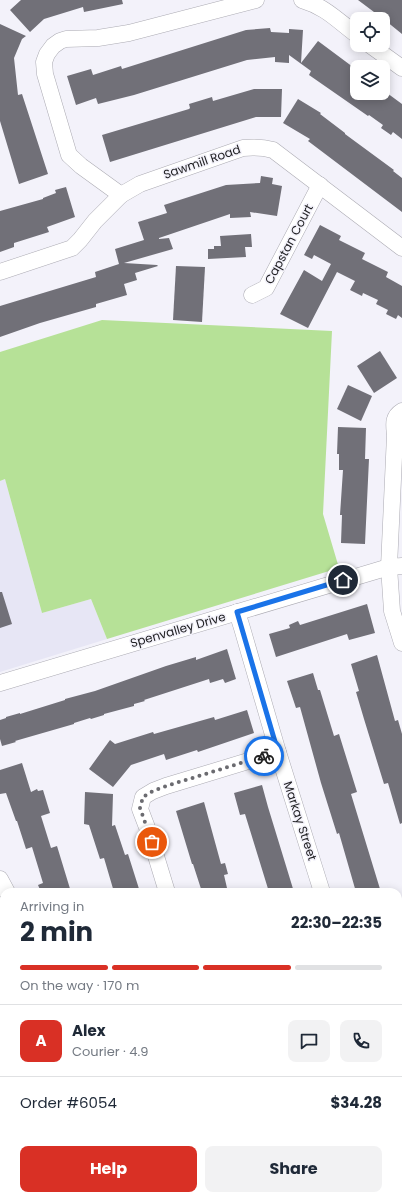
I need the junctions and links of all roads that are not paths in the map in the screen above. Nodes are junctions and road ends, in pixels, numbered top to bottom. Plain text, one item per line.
1 (256, 0) edge
2 (302, 0) edge
3 (208, 6) edge
4 (350, 29) edge
5 (380, 52) edge
6 (402, 68) edge
7 (320, 185) junction
8 (121, 195) junction
9 (402, 248) edge
10 (0, 272) edge
11 (252, 295) dead end
12 (402, 411) edge
13 (395, 567) edge
14 (237, 612) junction
15 (402, 643) edge
16 (0, 683) edge
17 (278, 752) junction
18 (0, 879) edge
19 (5, 888) edge
20 (166, 888) edge
21 (321, 888) edge

1 - 3 street
2 - 4 street
3 - 8 street
5 - 6 street
7 - 8 street, Sawmill Road
7 - 9 street, Sawmill Road
7 - 11 street, Capstan Court
8 - 10 street, Sawmill Road
12 - 13 street
13 - 14 street, Spenvalley Drive
13 - 15 street
14 - 16 street, Spenvalley Drive
14 - 17 street, Markay Street
17 - 20 street
17 - 21 street, Markay Street
18 - 19 street

